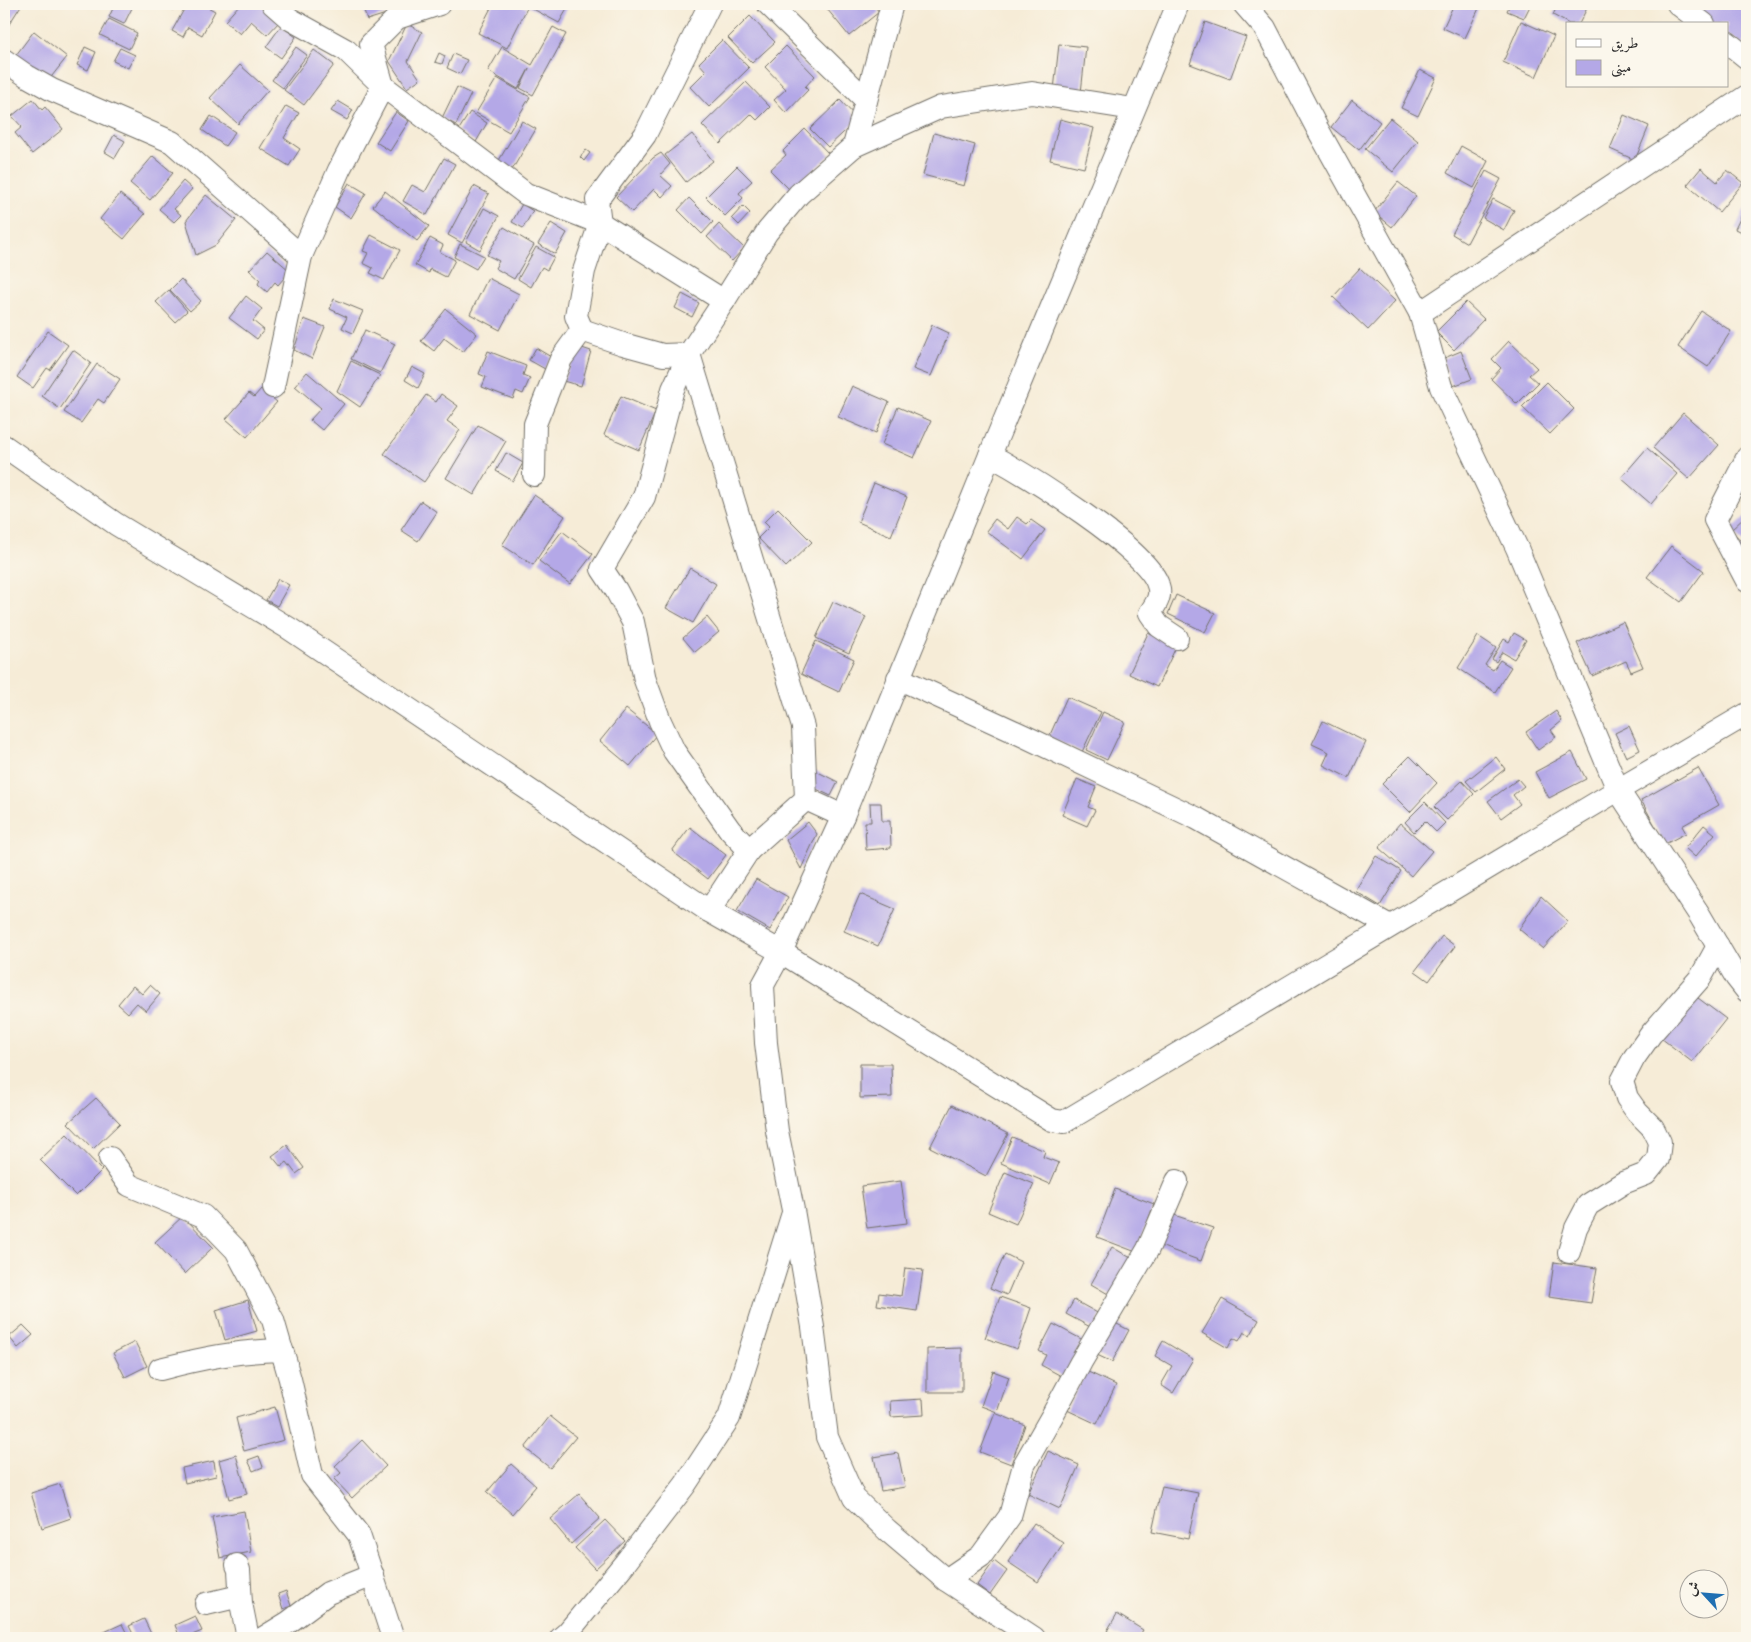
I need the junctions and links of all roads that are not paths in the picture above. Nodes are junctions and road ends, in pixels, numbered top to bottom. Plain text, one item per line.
1 (273, 4) edge
2 (438, 4) edge
3 (710, 4) edge
4 (768, 4) edge
5 (892, 4) edge
6 (1178, 4) edge
7 (1244, 4) edge
8 (1678, 4) edge
9 (1701, 22) edge
10 (1728, 43) edge
11 (1747, 58) edge
12 (4, 60) edge
13 (383, 86) junction
14 (1747, 96) edge
15 (866, 100) junction
16 (1133, 109) junction
17 (854, 146) junction
18 (600, 223) junction
19 (301, 256) junction
20 (724, 301) junction
21 (1420, 313) junction
22 (582, 330) junction
23 (689, 354) junction
24 (273, 387) dead end
25 (4, 446) edge
26 (990, 456) junction
27 (1747, 458) edge
28 (534, 475) dead end
29 (1747, 581) edge
30 (1177, 638) dead end
31 (898, 678) junction
32 (1747, 714) edge
33 (1618, 790) junction
34 (806, 799) junction
35 (844, 816) junction
36 (749, 850) junction
37 (709, 911) junction
38 (1390, 926) junction
39 (1718, 946) junction
40 (780, 952) junction
41 (1747, 991) edge
42 (110, 1158) dead end
43 (1177, 1182) dead end
44 (793, 1210) junction
45 (1569, 1252) dead end
46 (282, 1350) junction
47 (160, 1369) dead end
48 (237, 1565) dead end
49 (372, 1575) junction
50 (946, 1580) junction
51 (240, 1596) junction
52 (206, 1604) dead end
53 (248, 1638) edge
54 (262, 1638) edge
55 (393, 1638) edge
56 (563, 1638) edge
57 (1034, 1638) edge

1 - 13 street
2 - 13 street
3 - 18 street
4 - 15 street
5 - 15 street
6 - 16 street
7 - 21 street
8 - 9 street
10 - 11 street
12 - 19 street
13 - 18 street
13 - 19 street
14 - 21 street
15 - 17 street
16 - 17 street
16 - 26 street
17 - 20 street
18 - 20 street
18 - 22 street
19 - 24 street
20 - 23 street
21 - 33 street
22 - 23 street
22 - 28 street
23 - 34 street
23 - 36 street
25 - 37 street
26 - 30 street
26 - 31 street
27 - 29 street
31 - 35 street
31 - 38 street
32 - 33 street
33 - 38 street
33 - 39 street
34 - 35 street
34 - 36 street
35 - 40 street
36 - 37 street
37 - 40 street
38 - 40 street
39 - 41 street
39 - 45 street
40 - 44 street
42 - 46 street
43 - 50 street
44 - 50 street
44 - 56 street
46 - 47 street
46 - 49 street
48 - 51 street
49 - 54 street
49 - 55 street
50 - 57 street
51 - 52 street
51 - 53 street

